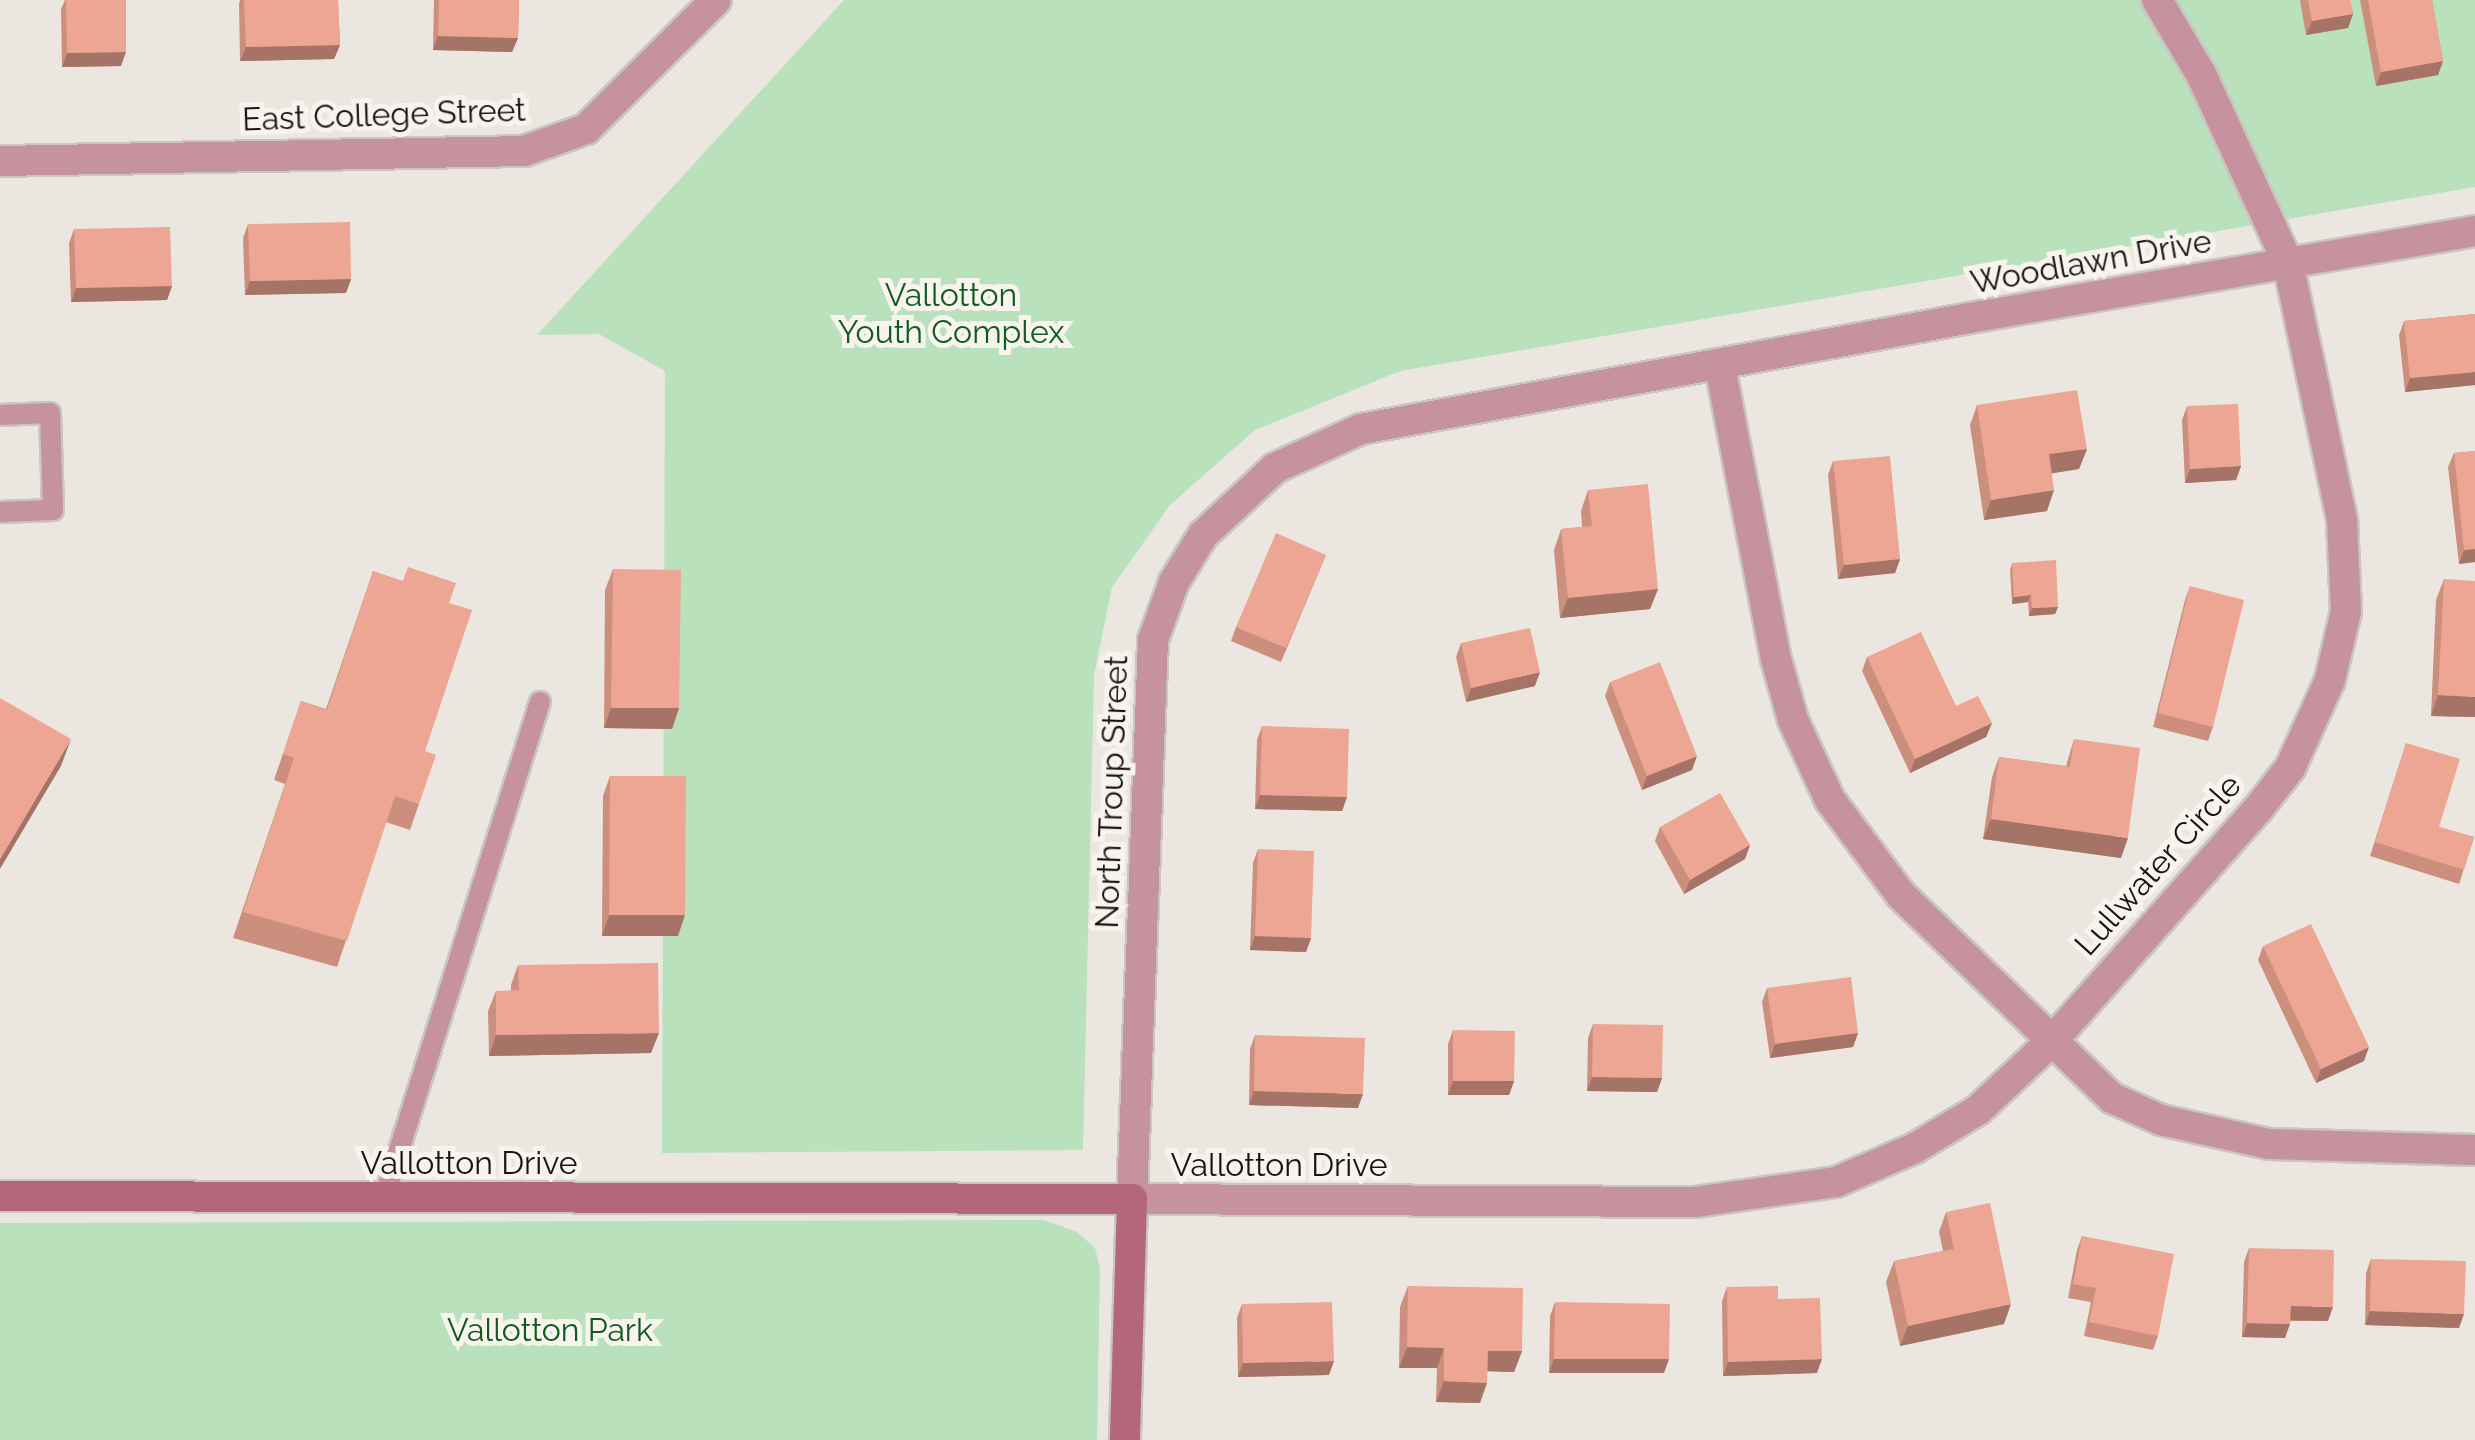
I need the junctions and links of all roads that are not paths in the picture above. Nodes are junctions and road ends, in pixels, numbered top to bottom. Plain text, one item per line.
1 (716, 0) edge
2 (2157, 0) edge
3 (0, 161) edge
4 (2475, 231) edge
5 (2288, 264) junction
6 (1720, 366) junction
7 (0, 415) edge
8 (0, 512) edge
9 (540, 702) dead end
10 (2055, 1038) junction
11 (2475, 1150) edge
12 (0, 1196) edge
13 (384, 1198) junction
14 (1132, 1199) junction
15 (1125, 1440) edge

1 - 3 street, East College Street
2 - 5 street, Lullwater Circle
4 - 5 street, Woodlawn Drive
5 - 6 street, Woodlawn Drive
5 - 10 street, Lullwater Circle
6 - 10 street
6 - 14 street, North Troup Street
7 - 8 lane
9 - 13 lane
10 - 11 street
10 - 14 street, Vallotton Drive
12 - 13 street, Vallotton Drive
13 - 14 street, Vallotton Drive
14 - 15 street, North Troup Street

